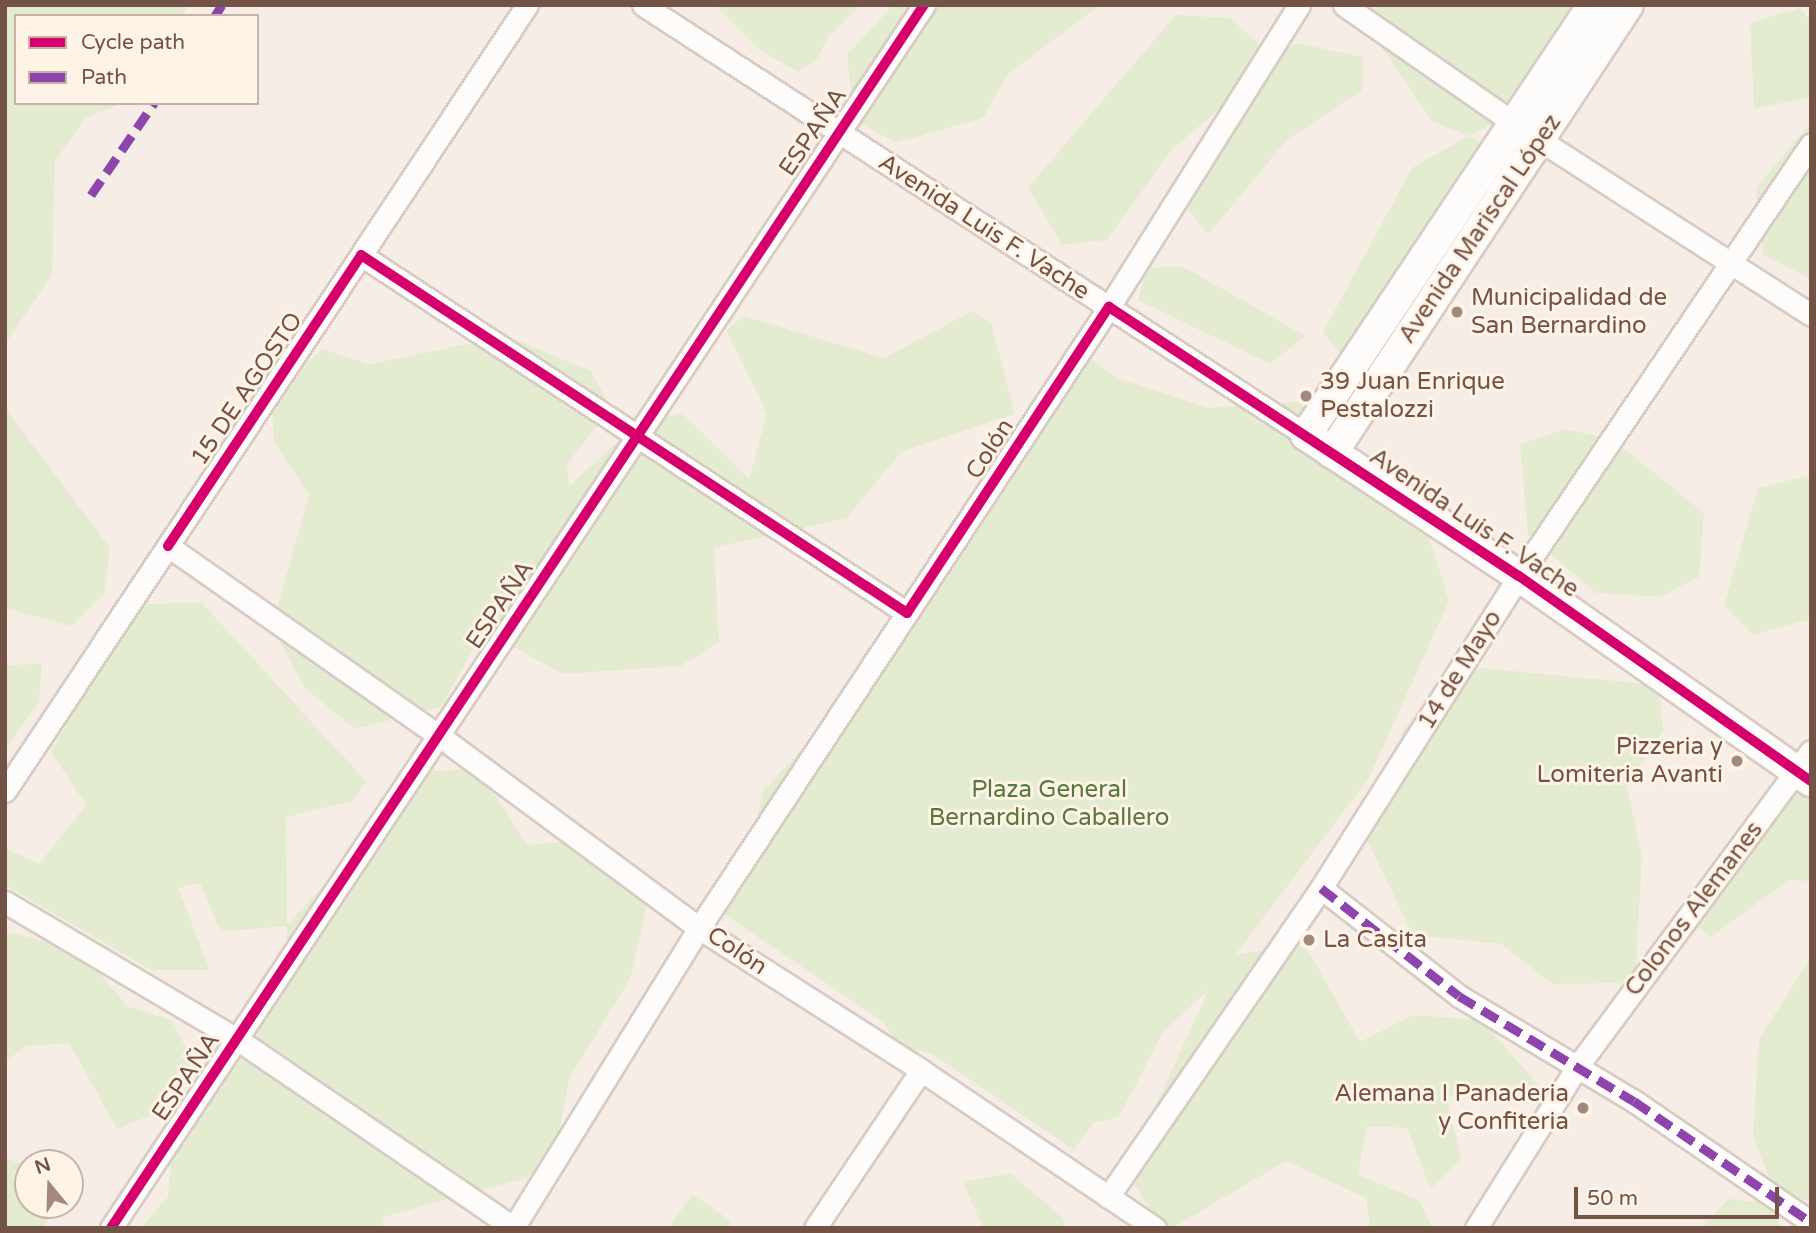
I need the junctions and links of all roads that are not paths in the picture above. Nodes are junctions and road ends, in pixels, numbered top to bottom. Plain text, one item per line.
1 (527, 5) edge
2 (643, 5) edge
3 (924, 5) edge
4 (1299, 5) edge
5 (1345, 5) edge
6 (1593, 5) edge
7 (1628, 5) edge
8 (1515, 124) junction
9 (838, 133) junction
10 (1540, 140) junction
11 (1811, 144) edge
12 (361, 255) junction
13 (1732, 262) junction
14 (1109, 307) junction
15 (1811, 315) edge
16 (1306, 435) junction
17 (637, 436) junction
18 (1332, 453) junction
19 (168, 546) junction
20 (1519, 576) junction
21 (906, 614) junction
22 (438, 735) junction
23 (1806, 768) edge
24 (5, 791) edge
25 (1321, 888) junction
26 (5, 902) edge
27 (699, 928) junction
28 (237, 1038) junction
29 (1577, 1067) junction
30 (920, 1070) junction
31 (1108, 1196) junction
32 (1811, 1222) edge
33 (111, 1228) edge
34 (513, 1228) edge
35 (815, 1228) edge
36 (1155, 1228) edge
37 (1476, 1228) edge

1 - 12 street, 15 DE AGOSTO
2 - 9 street, Avenida Luis F. Vache
3 - 9 street, ESPAÑA
4 - 14 street, Colón
5 - 8 street
6 - 8 street, Avenida Mariscal López
7 - 10 street, Avenida Mariscal López
8 - 10 street
8 - 16 street, Avenida Mariscal López
9 - 14 street, Avenida Luis F. Vache
9 - 17 street, ESPAÑA
10 - 13 street
10 - 18 street, Avenida Mariscal López
11 - 13 street, 14 de Mayo
12 - 17 street
12 - 19 street, 15 DE AGOSTO
13 - 15 street
13 - 20 street, 14 de Mayo
14 - 16 street, Avenida Luis F. Vache
14 - 21 street, Colón
16 - 18 street, Avenida Luis F. Vache
17 - 21 street
17 - 22 street, ESPAÑA
18 - 20 street, Avenida Luis F. Vache
19 - 22 street
19 - 24 street, 15 DE AGOSTO
20 - 23 street, Avenida Luis F. Vache
20 - 25 street, 14 de Mayo
21 - 27 street, Colón
22 - 27 street
22 - 28 street, ESPAÑA
23 - 29 street, Colonos Alemanes
25 - 29 street
25 - 31 street, 14 de Mayo
26 - 28 street
27 - 30 street, Colón
27 - 34 street
28 - 33 street, ESPAÑA
28 - 34 street
29 - 32 street
29 - 37 street, Colonos Alemanes
30 - 31 street, Colón
30 - 35 street
31 - 36 street, Colón

